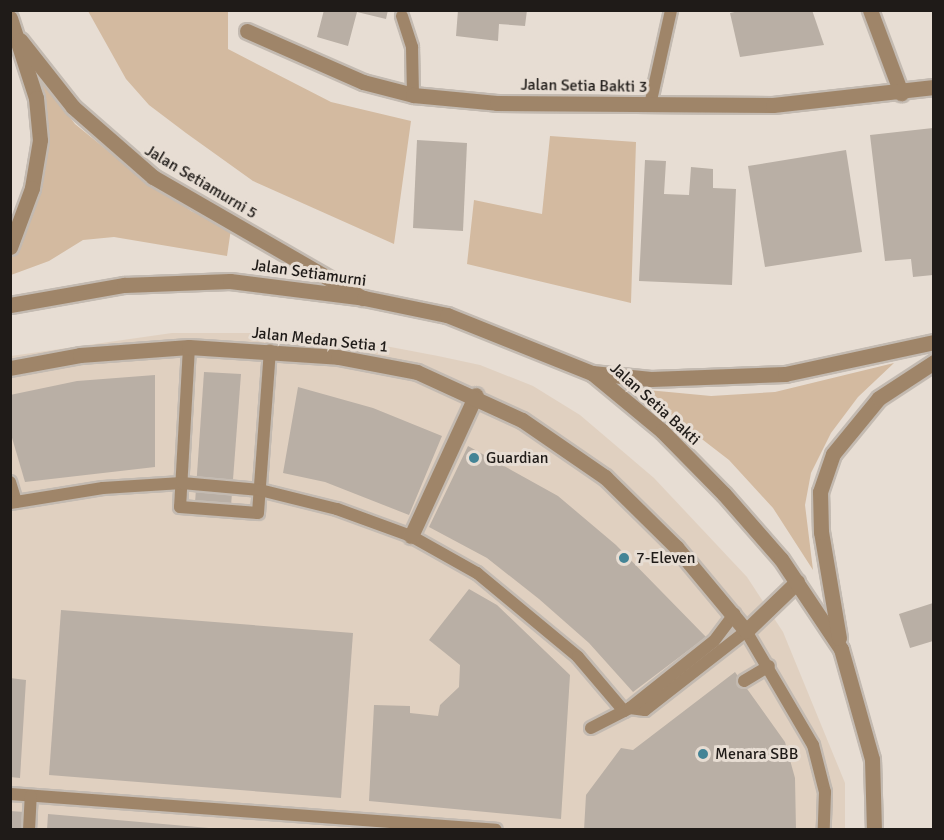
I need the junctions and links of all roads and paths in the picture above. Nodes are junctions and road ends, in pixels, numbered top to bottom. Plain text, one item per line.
1 (671, 10) edge
2 (870, 10) edge
3 (402, 16) dead end
4 (10, 18) edge
5 (247, 31) dead end
6 (20, 40) junction
7 (933, 87) edge
8 (901, 93) junction
9 (413, 95) junction
10 (650, 105) junction
11 (10, 247) edge
12 (364, 298) junction
13 (10, 305) edge
14 (933, 342) edge
15 (189, 347) junction
16 (270, 350) junction
17 (933, 362) edge
18 (10, 368) edge
19 (592, 372) junction
20 (476, 395) junction
21 (10, 482) edge
22 (182, 483) junction
23 (260, 490) junction
24 (13, 502) edge
25 (411, 536) junction
26 (797, 582) junction
27 (734, 614) junction
28 (746, 631) junction
29 (841, 649) junction
30 (769, 666) junction
31 (744, 681) dead end
32 (627, 710) junction
33 (591, 728) dead end
34 (10, 794) edge
35 (31, 796) junction
36 (348, 824) edge
37 (29, 830) edge
38 (496, 830) edge
39 (824, 830) edge
40 (874, 830) edge

1 - 10 lane
2 - 8 street
3 - 9 lane
4 - 6 street, Jalan Setiamurni 5
5 - 9 street, Jalan Setia Bakti 3
6 - 11 street, Jalan Setiamurni 5
6 - 12 street, Jalan Setiamurni 5
7 - 8 street, Jalan Setia Bakti 3
8 - 10 street, Jalan Setia Bakti 3
9 - 10 street, Jalan Setia Bakti 3
12 - 13 street, Jalan Setiamurni
12 - 19 street, Jalan Setiamurni
14 - 19 street, Jalan Setia Bakti
15 - 16 street, Jalan Medan Setia 1
15 - 18 street, Jalan Medan Setia 1
15 - 22 lane
16 - 20 street, Jalan Medan Setia 1
16 - 23 lane
17 - 29 street, Jalan Setia Bakti
19 - 26 street, Jalan Setia Bakti
20 - 25 street
20 - 27 street, Jalan Medan Setia 1
21 - 24 lane
22 - 23 lane
22 - 23 lane
22 - 24 lane
23 - 25 lane
25 - 32 lane
26 - 28 street
26 - 29 street, Jalan Setia Bakti
27 - 28 street, Jalan Medan Setia 1
27 - 32 lane
28 - 30 lane
28 - 32 lane
29 - 40 street, Jalan Setia Bakti
30 - 31 lane
30 - 39 lane
32 - 33 lane
34 - 35 lane
35 - 36 lane
35 - 37 lane
36 - 38 lane

